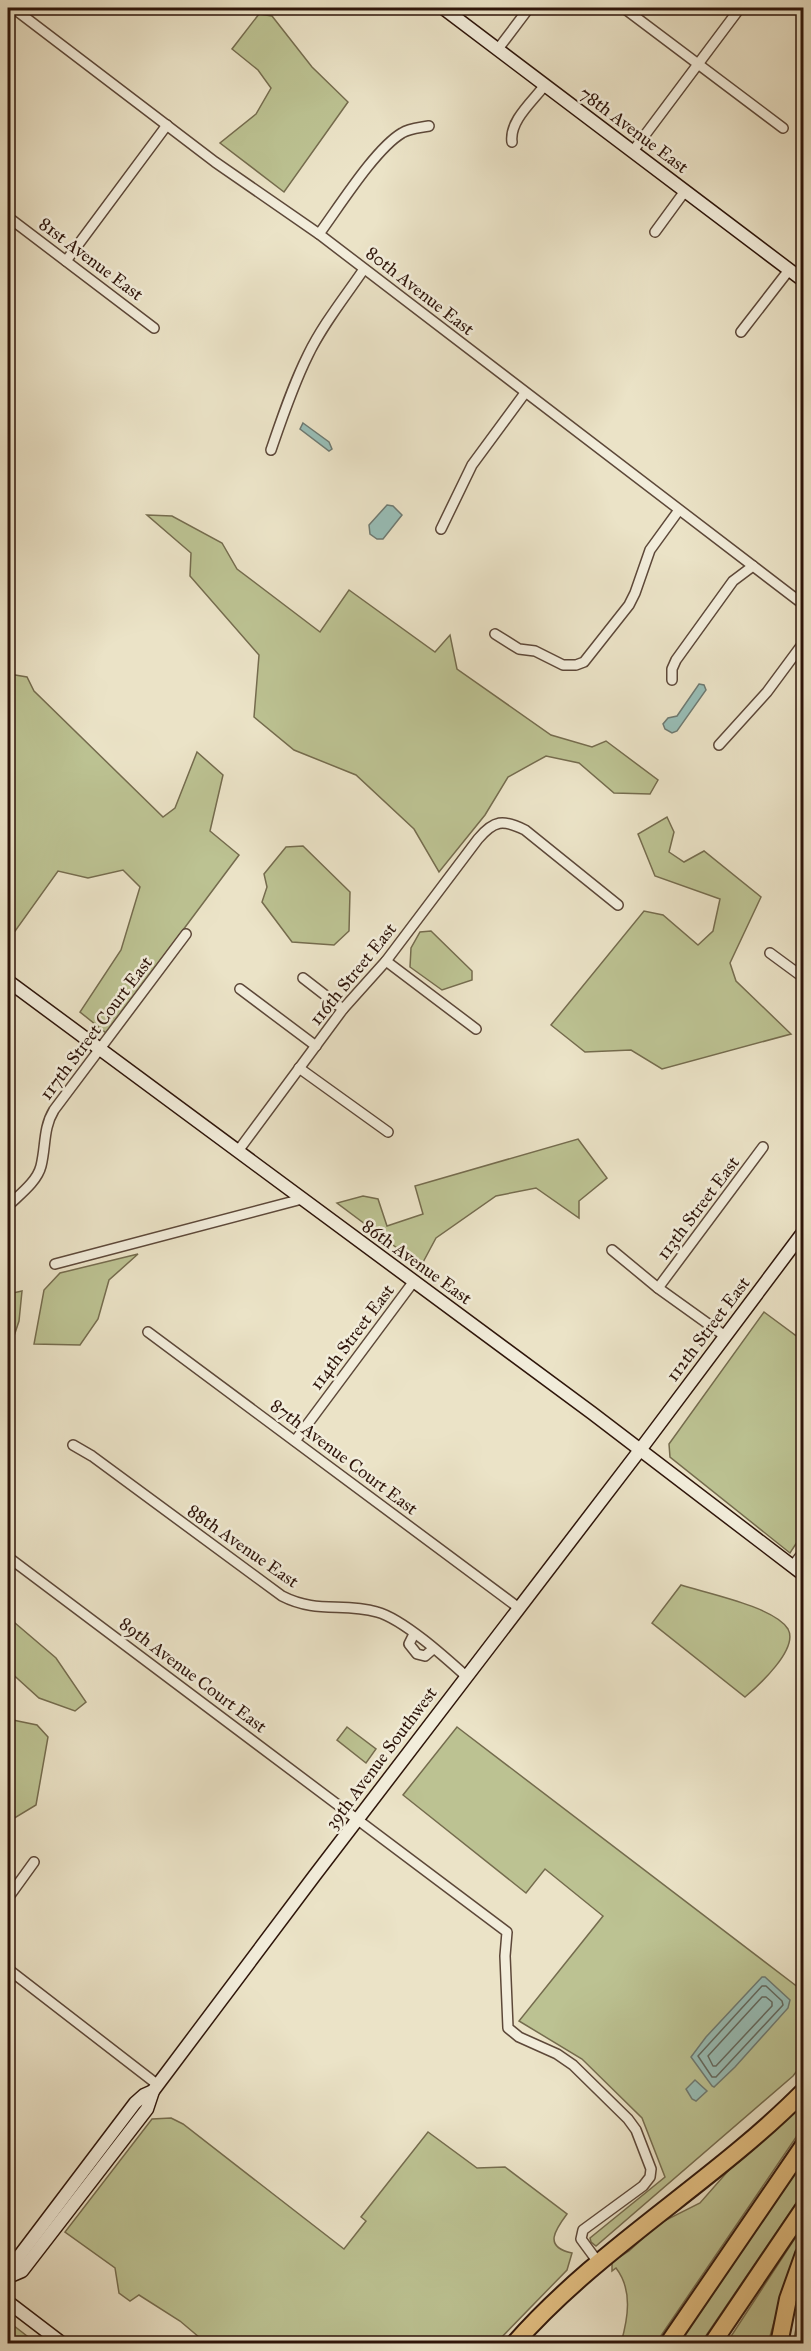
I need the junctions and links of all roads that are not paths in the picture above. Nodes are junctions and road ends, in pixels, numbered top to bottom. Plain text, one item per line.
1 (13, 8) edge
2 (443, 8) edge
3 (529, 8) edge
4 (740, 8) edge
5 (625, 9) edge
6 (498, 49) junction
7 (698, 63) junction
8 (545, 85) junction
9 (166, 125) junction
10 (429, 126) dead end
11 (783, 128) dead end
12 (512, 142) dead end
13 (633, 151) junction
14 (685, 191) junction
15 (8, 216) edge
16 (655, 232) dead end
17 (319, 234) junction
18 (66, 261) junction
19 (364, 269) junction
20 (789, 270) junction
21 (804, 281) edge
22 (154, 328) dead end
23 (741, 332) dead end
24 (525, 393) junction
25 (271, 450) dead end
26 (679, 510) junction
27 (441, 530) dead end
28 (753, 566) junction
29 (804, 591) edge
30 (800, 602) edge
31 (495, 634) dead end
32 (804, 642) edge
33 (672, 680) dead end
34 (719, 745) dead end
35 (618, 905) dead end
36 (186, 934) dead end
37 (770, 953) dead end
38 (386, 961) junction
39 (303, 978) dead end
40 (804, 978) edge
41 (8, 981) edge
42 (240, 989) dead end
43 (344, 1009) junction
44 (476, 1029) dead end
45 (316, 1046) junction
46 (100, 1050) junction
47 (299, 1068) junction
48 (388, 1132) dead end
49 (763, 1147) dead end
50 (238, 1151) junction
51 (302, 1199) junction
52 (8, 1206) edge
53 (804, 1231) edge
54 (612, 1250) dead end
55 (55, 1264) dead end
56 (414, 1281) junction
57 (658, 1288) junction
58 (148, 1332) dead end
59 (725, 1336) junction
60 (295, 1441) junction
61 (73, 1445) dead end
62 (640, 1449) junction
63 (804, 1551) edge
64 (8, 1557) edge
65 (792, 1567) junction
66 (804, 1575) edge
67 (519, 1608) junction
68 (467, 1677) junction
69 (358, 1819) junction
70 (34, 1862) dead end
71 (8, 1898) edge
72 (8, 1969) edge
73 (156, 2088) junction
74 (804, 2091) edge
75 (804, 2145) edge
76 (804, 2208) edge
77 (804, 2254) edge
78 (598, 2261) junction
79 (8, 2277) edge
80 (8, 2302) edge
81 (63, 2343) edge
82 (514, 2343) edge
83 (668, 2343) edge
84 (712, 2343) edge
85 (779, 2343) edge

1 - 9 street, 80th Avenue East
2 - 6 street, 78th Avenue East
3 - 6 street
4 - 7 street
5 - 7 street
6 - 8 street, 78th Avenue East
7 - 11 street
7 - 13 street
8 - 12 street
8 - 13 street, 78th Avenue East
9 - 17 street, 80th Avenue East
9 - 18 street
10 - 17 street
13 - 14 street, 78th Avenue East
14 - 16 street
14 - 20 street, 78th Avenue East
15 - 18 street, 81st Avenue East
17 - 19 street, 80th Avenue East
18 - 22 street, 81st Avenue East
19 - 24 street, 80th Avenue East
19 - 25 street
20 - 21 street, 78th Avenue East
20 - 23 street
24 - 26 street, 80th Avenue East
24 - 27 street
26 - 28 street, 80th Avenue East
26 - 31 street
28 - 30 street, 80th Avenue East
28 - 33 street
29 - 30 street
32 - 34 street
35 - 38 street, 116th Street East
36 - 46 street, 117th Street Court East
37 - 40 street
38 - 43 street, 116th Street East
38 - 44 street
39 - 43 street
41 - 46 street, 86th Avenue East
42 - 45 street
43 - 45 street, 116th Street East
45 - 47 street, 116th Street East
46 - 50 street, 86th Avenue East
46 - 52 street, 117th Street Court East
47 - 48 street
47 - 50 street, 116th Street East
49 - 57 street, 113th Street East
50 - 51 street, 86th Avenue East
51 - 55 street
51 - 56 street, 86th Avenue East
53 - 59 street, 112th Street East
54 - 57 street
56 - 60 street, 114th Street East
56 - 62 street, 86th Avenue East
57 - 59 street
58 - 60 street, 87th Avenue Court East
59 - 62 street, 112th Street East
60 - 67 street, 87th Avenue Court East
61 - 68 street, 88th Avenue East
62 - 65 street, 86th Avenue East
62 - 67 street, 39th Avenue Southwest
63 - 65 street
64 - 69 street, 89th Avenue Court East
65 - 66 street, 86th Avenue East
67 - 68 street, 39th Avenue Southwest
68 - 69 street, 39th Avenue Southwest
69 - 73 street, 39th Avenue Southwest
69 - 78 street, 89th Avenue Court East
70 - 71 street
72 - 73 street
73 - 79 street, 39th Avenue Southwest
74 - 78 highway
75 - 83 highway
76 - 84 highway
77 - 85 highway
78 - 82 highway
80 - 81 street

